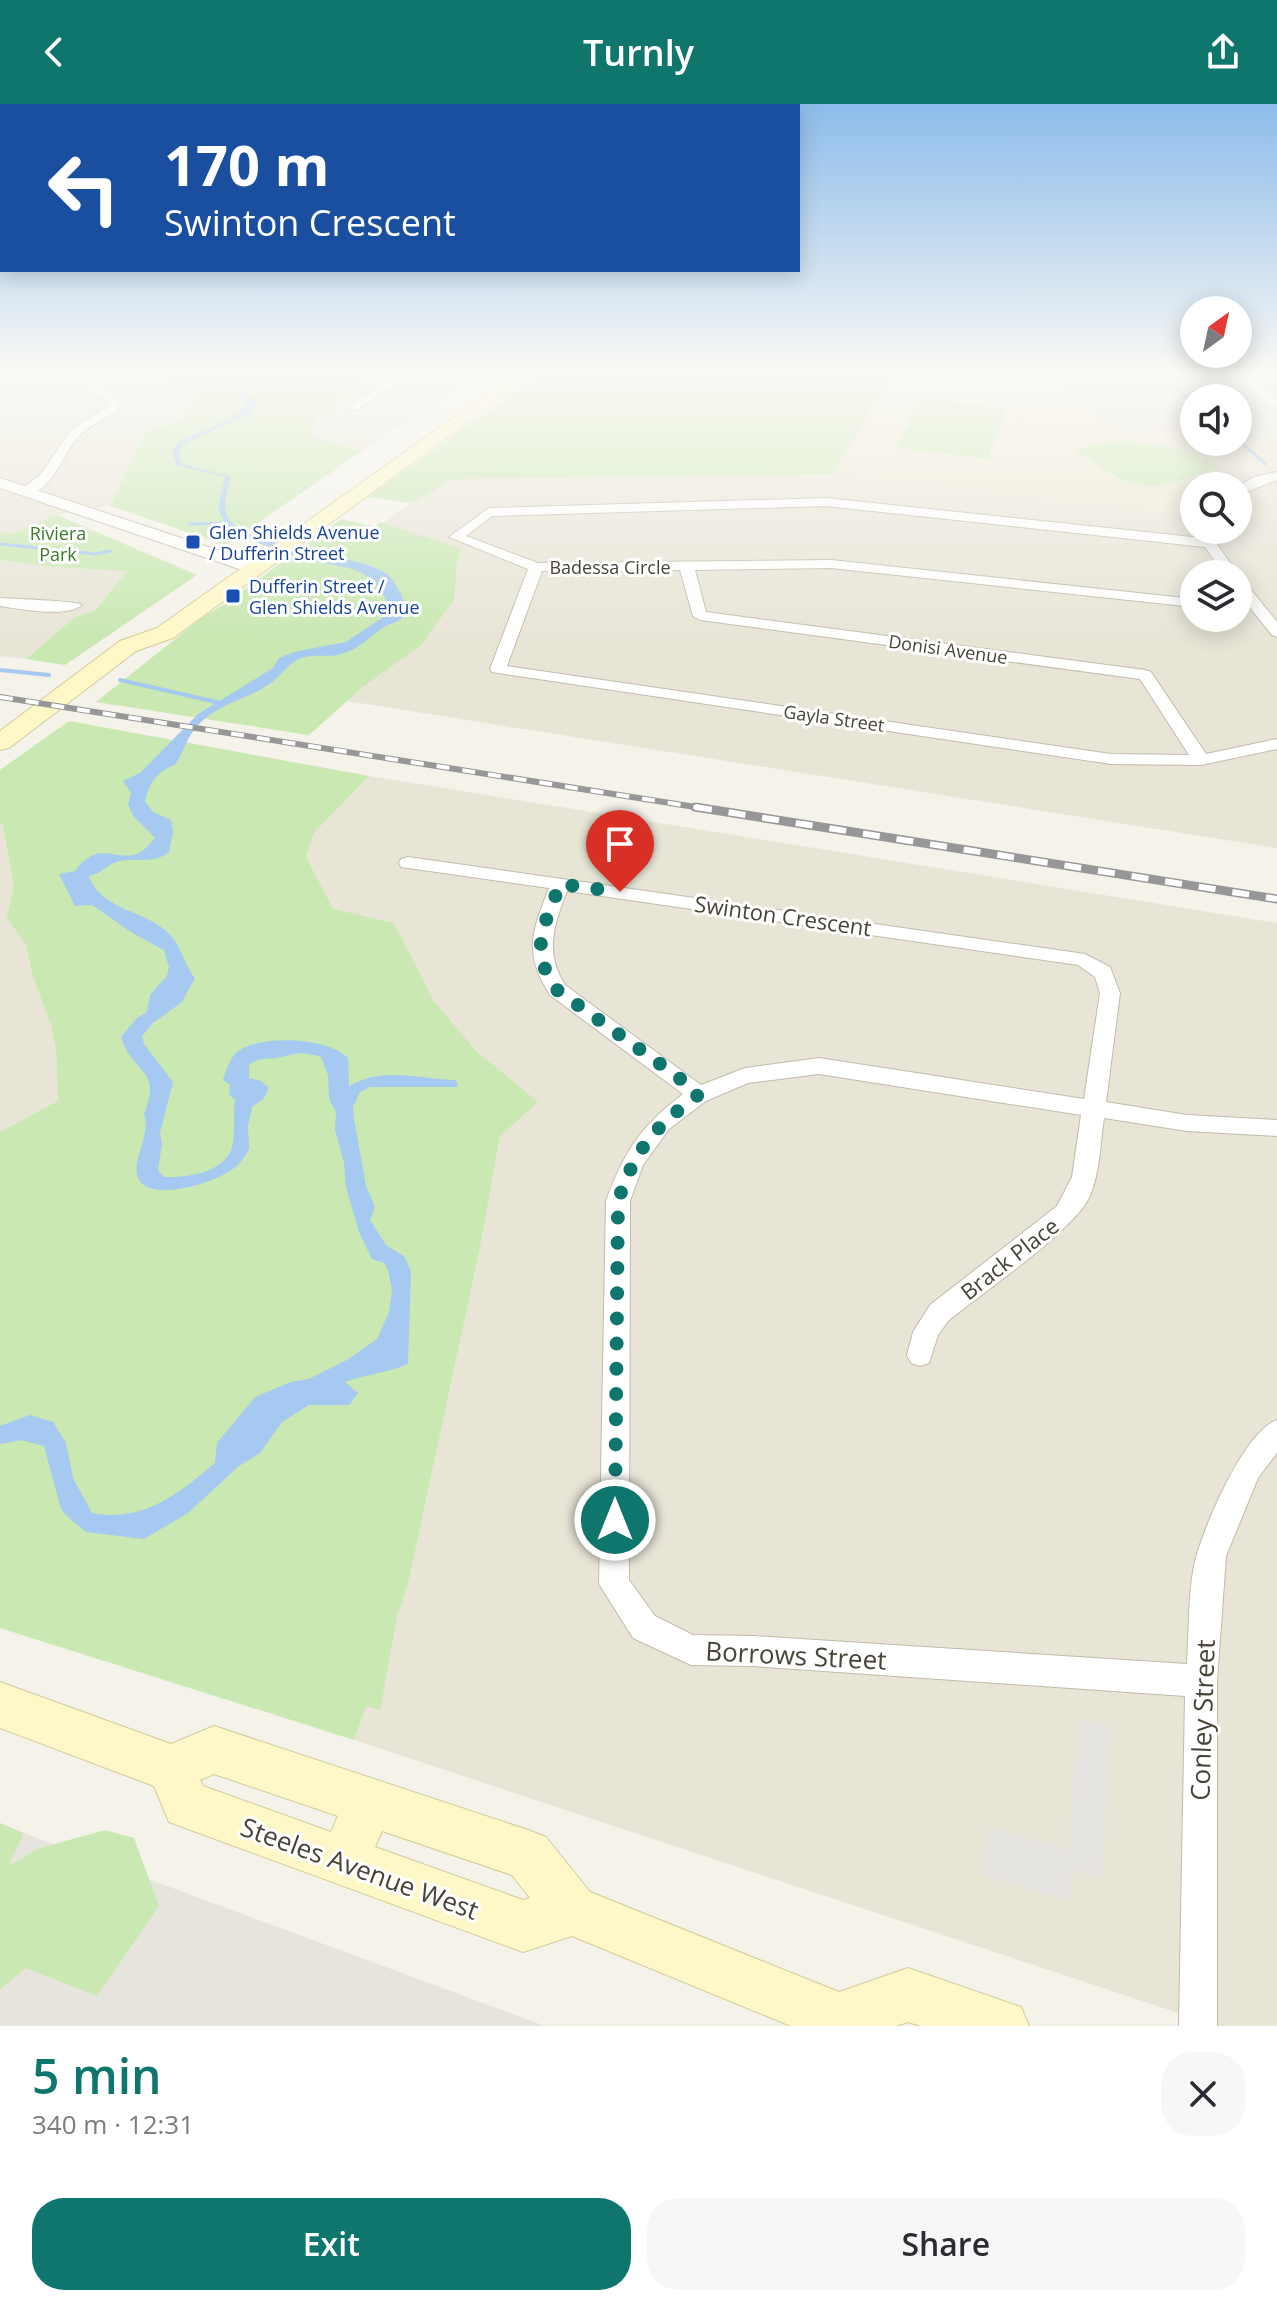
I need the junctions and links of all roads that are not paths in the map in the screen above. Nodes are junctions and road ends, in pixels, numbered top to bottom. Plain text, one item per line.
1 (57, 461) edge
2 (377, 461) edge
3 (404, 461) edge
4 (1277, 476) edge
5 (0, 483) edge
6 (1252, 484) edge
7 (28, 491) junction
8 (1180, 534) edge
9 (244, 563) junction
10 (536, 567) junction
11 (687, 568) junction
12 (1180, 601) edge
13 (0, 602) edge
14 (75, 605) dead end
15 (1252, 609) edge
16 (1277, 632) edge
17 (0, 743) edge
18 (1277, 744) edge
19 (1201, 760) junction
20 (408, 863) dead end
21 (560, 884) junction
22 (698, 1095) junction
23 (1094, 1107) junction
24 (1277, 1128) edge
25 (920, 1355) dead end
26 (1277, 1432) edge
27 (1201, 1681) junction
28 (0, 1705) edge
29 (171, 1768) junction
30 (369, 1803) junction
31 (344, 1859) junction
32 (572, 1910) junction
33 (843, 2022) edge
34 (1002, 2026) edge
35 (1198, 2026) edge

1 - 7 street
2 - 9 main road
3 - 9 main road
4 - 6 street
5 - 7 street
7 - 9 street
8 - 10 street, Badessa Circle
9 - 17 main road
10 - 11 street, Badessa Circle
10 - 19 street, Gayla Street
11 - 12 street, Badessa Circle
11 - 19 street, Donisi Avenue
13 - 14 street
15 - 16 street
18 - 19 street, Gayla Street
20 - 21 street, Swinton Crescent
21 - 22 street
21 - 23 street, Swinton Crescent
22 - 23 street, Borrows Street
22 - 27 street, Borrows Street
23 - 24 street, Borrows Street
23 - 25 street, Brack Place
26 - 27 street, Conley Street
27 - 35 street, Conley Street
28 - 29 main road
29 - 30 main road
29 - 31 main road, Steeles Avenue West
30 - 31 main road
30 - 32 main road
31 - 32 main road, Steeles Avenue West
32 - 33 main road
33 - 34 main road

